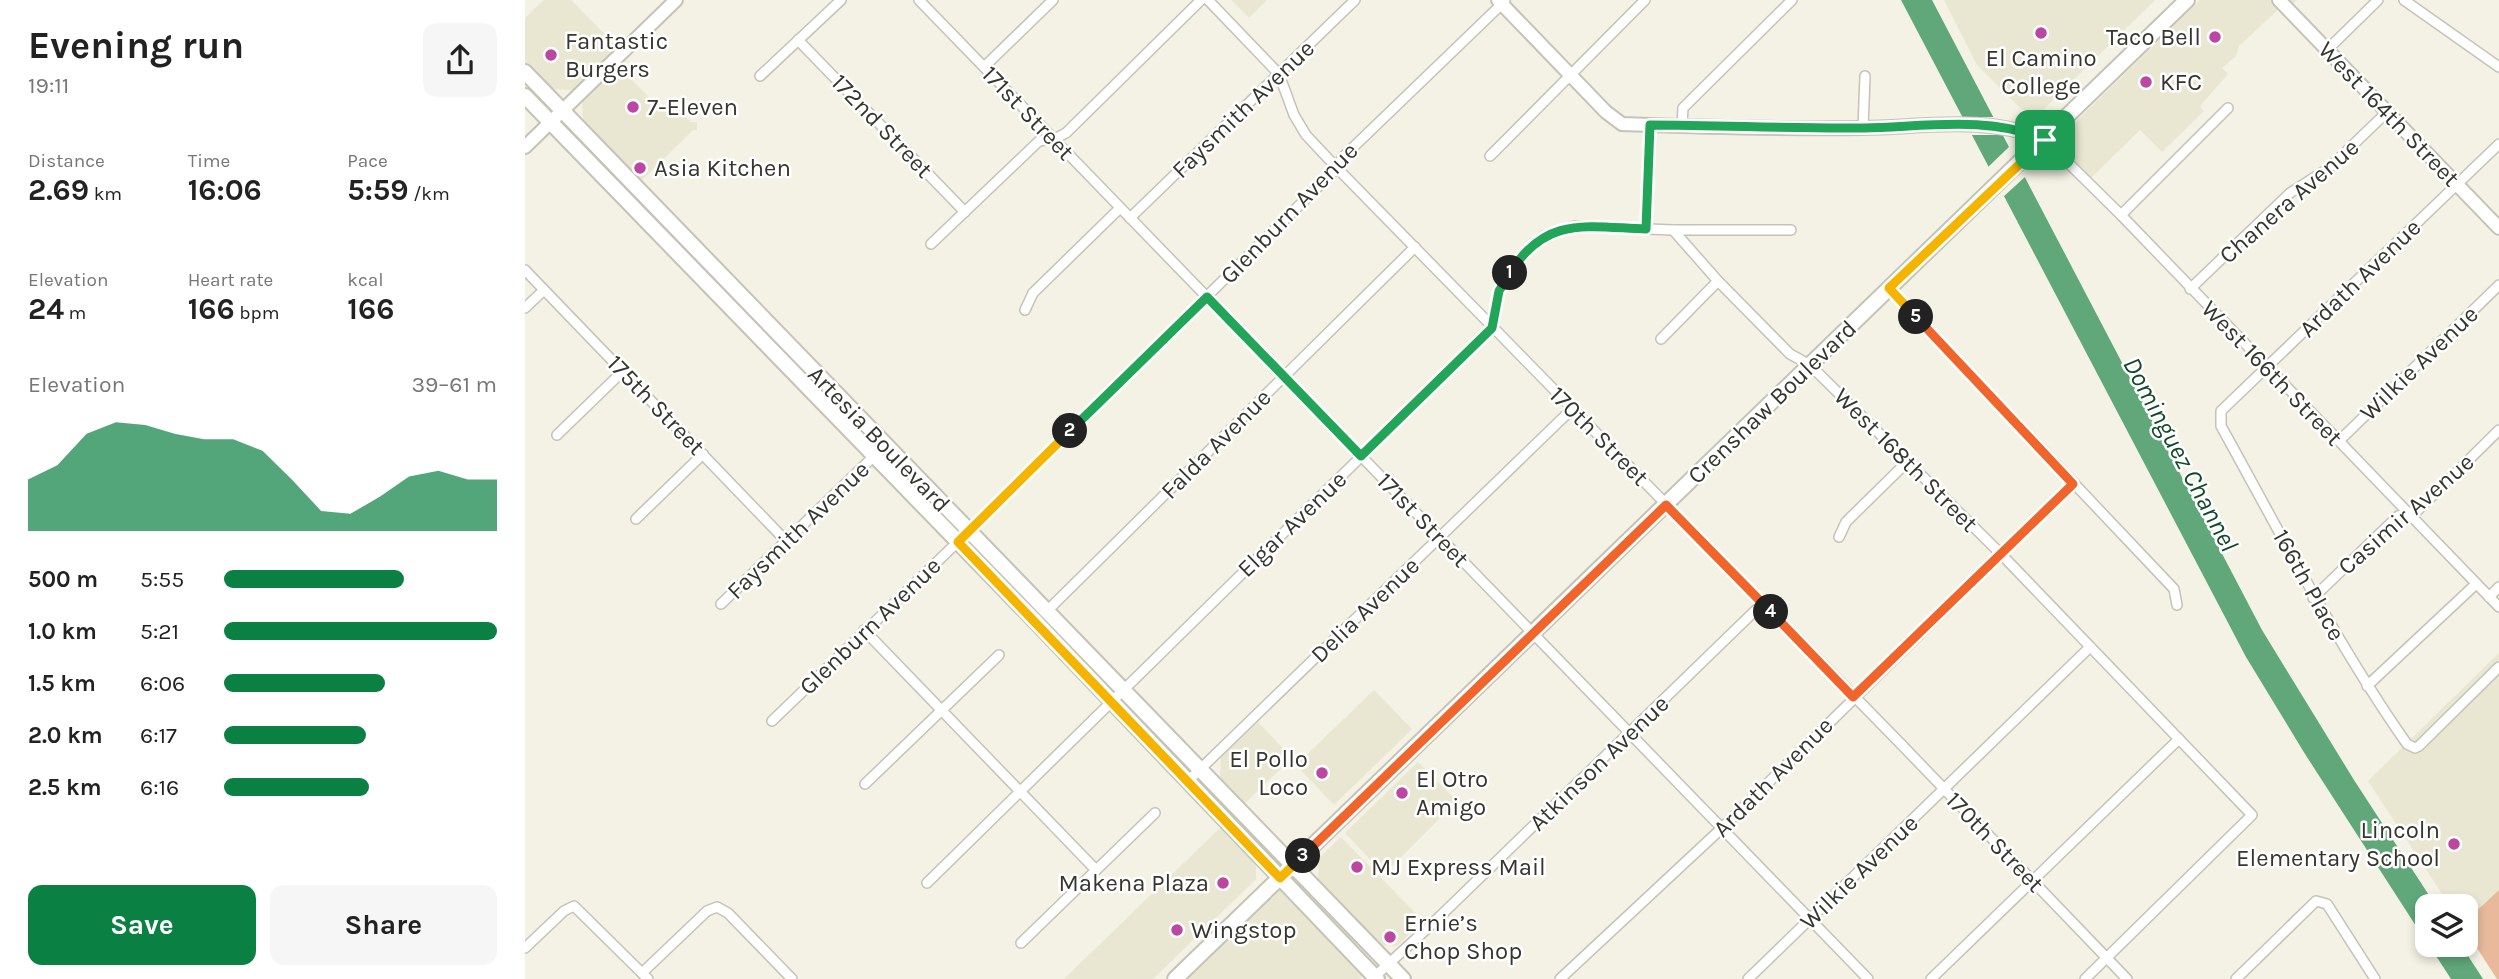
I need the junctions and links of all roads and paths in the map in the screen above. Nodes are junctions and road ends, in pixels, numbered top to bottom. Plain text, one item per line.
1 (676, 0) edge
2 (841, 0) edge
3 (919, 0) edge
4 (1053, 0) edge
5 (1201, 0) edge
6 (1208, 0) edge
7 (1355, 0) edge
8 (1645, 0) edge
9 (1792, 0) edge
10 (2187, 0) edge
11 (2279, 0) edge
12 (2378, 0) edge
13 (2404, 0) edge
14 (1502, 1) edge
15 (798, 40) junction
16 (2327, 50) junction
17 (984, 67) junction
18 (2499, 67) edge
19 (525, 72) edge
20 (1279, 74) junction
21 (1569, 74) junction
22 (760, 76) dead end
23 (1865, 76) dead end
24 (525, 96) edge
25 (2228, 108) dead end
26 (563, 110) junction
27 (2387, 112) junction
28 (550, 122) junction
29 (1650, 125) junction
30 (1682, 125) junction
31 (1863, 128) junction
32 (1054, 139) junction
33 (2045, 140) junction
34 (2499, 144) edge
35 (525, 147) edge
36 (1490, 156) dead end
37 (1336, 168) junction
38 (2457, 184) junction
39 (1121, 208) junction
40 (965, 212) junction
41 (2121, 215) junction
42 (1131, 218) junction
43 (2499, 228) edge
44 (1646, 229) junction
45 (1673, 230) junction
46 (1791, 230) dead end
47 (931, 244) dead end
48 (1415, 247) junction
49 (525, 270) edge
50 (1718, 281) junction
51 (2499, 285) edge
52 (1889, 288) junction
53 (2190, 289) junction
54 (544, 290) junction
55 (1207, 297) junction
56 (525, 308) edge
57 (1025, 310) dead end
58 (1492, 328) junction
59 (1661, 339) dead end
60 (1810, 365) junction
61 (2267, 368) junction
62 (623, 371) junction
63 (1284, 377) junction
64 (1572, 409) junction
65 (2221, 411) joint
66 (2499, 430) edge
67 (557, 435) dead end
68 (2339, 441) junction
69 (703, 454) junction
70 (874, 456) junction
71 (1361, 456) junction
72 (1907, 462) junction
73 (2073, 484) junction
74 (1666, 505) junction
75 (2406, 512) junction
76 (636, 519) dead end
77 (963, 537) junction
78 (1440, 537) junction
79 (1839, 537) dead end
80 (786, 541) junction
81 (2002, 555) junction
82 (2476, 584) junction
83 (2499, 587) edge
84 (2489, 597) junction
85 (2313, 598) junction
86 (1763, 603) junction
87 (721, 604) dead end
88 (2177, 605) dead end
89 (2499, 607) edge
90 (1046, 611) junction
91 (864, 630) junction
92 (1533, 633) junction
93 (2090, 647) junction
94 (999, 655) dead end
95 (2499, 667) edge
96 (2367, 687) junction
97 (1123, 690) junction
98 (1853, 697) junction
99 (1111, 702) junction
100 (942, 710) junction
101 (772, 721) dead end
102 (1629, 734) junction
103 (2179, 739) junction
104 (1200, 770) junction
105 (1188, 781) junction
106 (865, 784) dead end
107 (1945, 790) junction
108 (1020, 791) junction
109 (1155, 813) dead end
110 (1722, 828) junction
111 (1293, 865) junction
112 (1097, 870) junction
113 (1280, 878) junction
114 (2032, 881) junction
115 (927, 883) dead end
116 (1809, 919) junction
117 (1021, 943) dead end
118 (525, 948) edge
119 (2106, 958) junction
120 (1389, 964) junction
121 (645, 976) edge
122 (1375, 978) edge
123 (792, 979) edge
124 (1175, 979) edge
125 (1403, 979) edge
126 (1560, 979) edge
127 (1748, 979) edge
128 (1868, 979) edge
129 (1931, 979) edge
130 (2085, 979) edge
131 (2127, 979) edge
132 (2236, 979) edge
133 (2375, 979) edge

1 - 26 street
2 - 15 street
3 - 17 street, 171st Street
4 - 17 street
5 - 32 street
6 - 20 street, 170th Street
7 - 20 street, Faysmith Avenue
8 - 21 street
9 - 30 street
10 - 33 main road, Crenshaw Boulevard
11 - 16 street, West 164th Street
12 - 16 street
13 - 18 street
14 - 21 street
14 - 37 street, Glenburn Avenue
15 - 22 street
15 - 40 street, 172nd Street
16 - 27 street, West 164th Street
17 - 32 street, 171st Street
19 - 26 main road, Artesia Boulevard
20 - 37 street, 170th Street
20 - 42 street, Faysmith Avenue
21 - 29 street
21 - 36 street
23 - 31 street
24 - 28 main road, Artesia Boulevard
25 - 41 street
26 - 28 street
26 - 77 main road, Artesia Boulevard
27 - 38 street, West 164th Street
27 - 53 street, Chanera Avenue
28 - 35 street
28 - 70 main road, Artesia Boulevard
29 - 30 street
29 - 44 street
30 - 31 street
31 - 33 street
32 - 39 street, 171st Street
32 - 40 street
33 - 41 street, West 166th Street
33 - 52 main road, Crenshaw Boulevard
34 - 38 street, Ardath Avenue
37 - 48 street, 170th Street
37 - 55 street, Glenburn Avenue
38 - 43 street, West 164th Street
38 - 61 street, Ardath Avenue
39 - 42 street, 171st Street
39 - 57 street
40 - 47 street
41 - 53 street, West 166th Street
42 - 55 street, 171st Street
44 - 45 street
44 - 58 street
45 - 46 street
45 - 50 street, West 168th Street
48 - 58 street, 170th Street
48 - 63 street, Falda Avenue
49 - 54 street, 175th Street
50 - 59 street
50 - 60 street, West 168th Street
51 - 68 street, Wilkie Avenue
52 - 60 main road, Crenshaw Boulevard
52 - 73 street
53 - 61 street, West 166th Street
54 - 56 street
54 - 62 street, 175th Street
55 - 63 street, 171st Street
55 - 77 street, Glenburn Avenue
58 - 64 street, 170th Street
58 - 71 street, Elgar Avenue
60 - 72 street, West 168th Street
60 - 74 main road, Crenshaw Boulevard
61 - 65 street, Ardath Avenue
61 - 68 street, West 166th Street
62 - 67 street
62 - 69 street, 175th Street
63 - 71 street, 171st Street
63 - 90 street, Falda Avenue
64 - 74 street, 170th Street
64 - 78 street, Delia Avenue
65 - 85 street, 166th Place
66 - 75 street, Casimir Avenue
68 - 75 street, West 166th Street
69 - 76 street
69 - 80 street, 175th Street
70 - 77 main road, Artesia Boulevard
70 - 80 street, Faysmith Avenue
71 - 78 street, 171st Street
71 - 97 street, Elgar Avenue
72 - 79 street
72 - 81 street, West 168th Street
73 - 81 street, Ardath Avenue
73 - 88 street
74 - 86 street, 170th Street
74 - 92 main road, Crenshaw Boulevard
75 - 82 street, West 166th Street
75 - 85 street, Casimir Avenue
77 - 90 main road, Artesia Boulevard
77 - 91 street, Glenburn Avenue
77 - 99 main road, Artesia Boulevard
78 - 92 street, 171st Street
78 - 104 street, Delia Avenue
80 - 87 street, Faysmith Avenue
81 - 93 street, West 168th Street
81 - 98 street, Ardath Avenue
82 - 84 street, West 166th Street
82 - 96 street
83 - 84 street
84 - 89 street, West 166th Street
85 - 96 street, 166th Place
86 - 98 street, 170th Street
86 - 102 street, Atkinson Avenue
90 - 97 main road, Artesia Boulevard
91 - 100 street
91 - 101 street, Glenburn Avenue
92 - 102 street, 171st Street
92 - 111 main road, Crenshaw Boulevard
93 - 103 street, West 168th Street
93 - 107 street, Wilkie Avenue
94 - 100 street
95 - 96 street, 166th Place
97 - 99 street, Elgar Avenue
97 - 104 main road, Artesia Boulevard
98 - 107 street, 170th Street
98 - 110 street, Ardath Avenue
99 - 105 main road, Artesia Boulevard
99 - 108 street, Elgar Avenue
100 - 106 street
100 - 108 street
102 - 110 street, 171st Street
102 - 120 street, Atkinson Avenue
103 - 114 street
103 - 119 street, West 168th Street
104 - 105 street, Delia Avenue
104 - 111 main road, Artesia Boulevard
105 - 113 main road, Artesia Boulevard
107 - 114 street, 170th Street
107 - 116 street, Wilkie Avenue
108 - 112 street
108 - 115 street, Elgar Avenue
109 - 112 street
110 - 116 street, 171st Street
110 - 126 street, Ardath Avenue
111 - 113 main road, Crenshaw Boulevard
111 - 120 main road, Artesia Boulevard
112 - 117 street
113 - 122 main road, Artesia Boulevard
113 - 124 main road, Crenshaw Boulevard
114 - 119 street, 170th Street
114 - 129 street
116 - 127 street, Wilkie Avenue
116 - 128 street, 171st Street
118 - 121 street
119 - 130 street
119 - 131 street, 170th Street
120 - 122 street, Atkinson Avenue
120 - 125 main road, Artesia Boulevard
121 - 123 street
132 - 133 street

